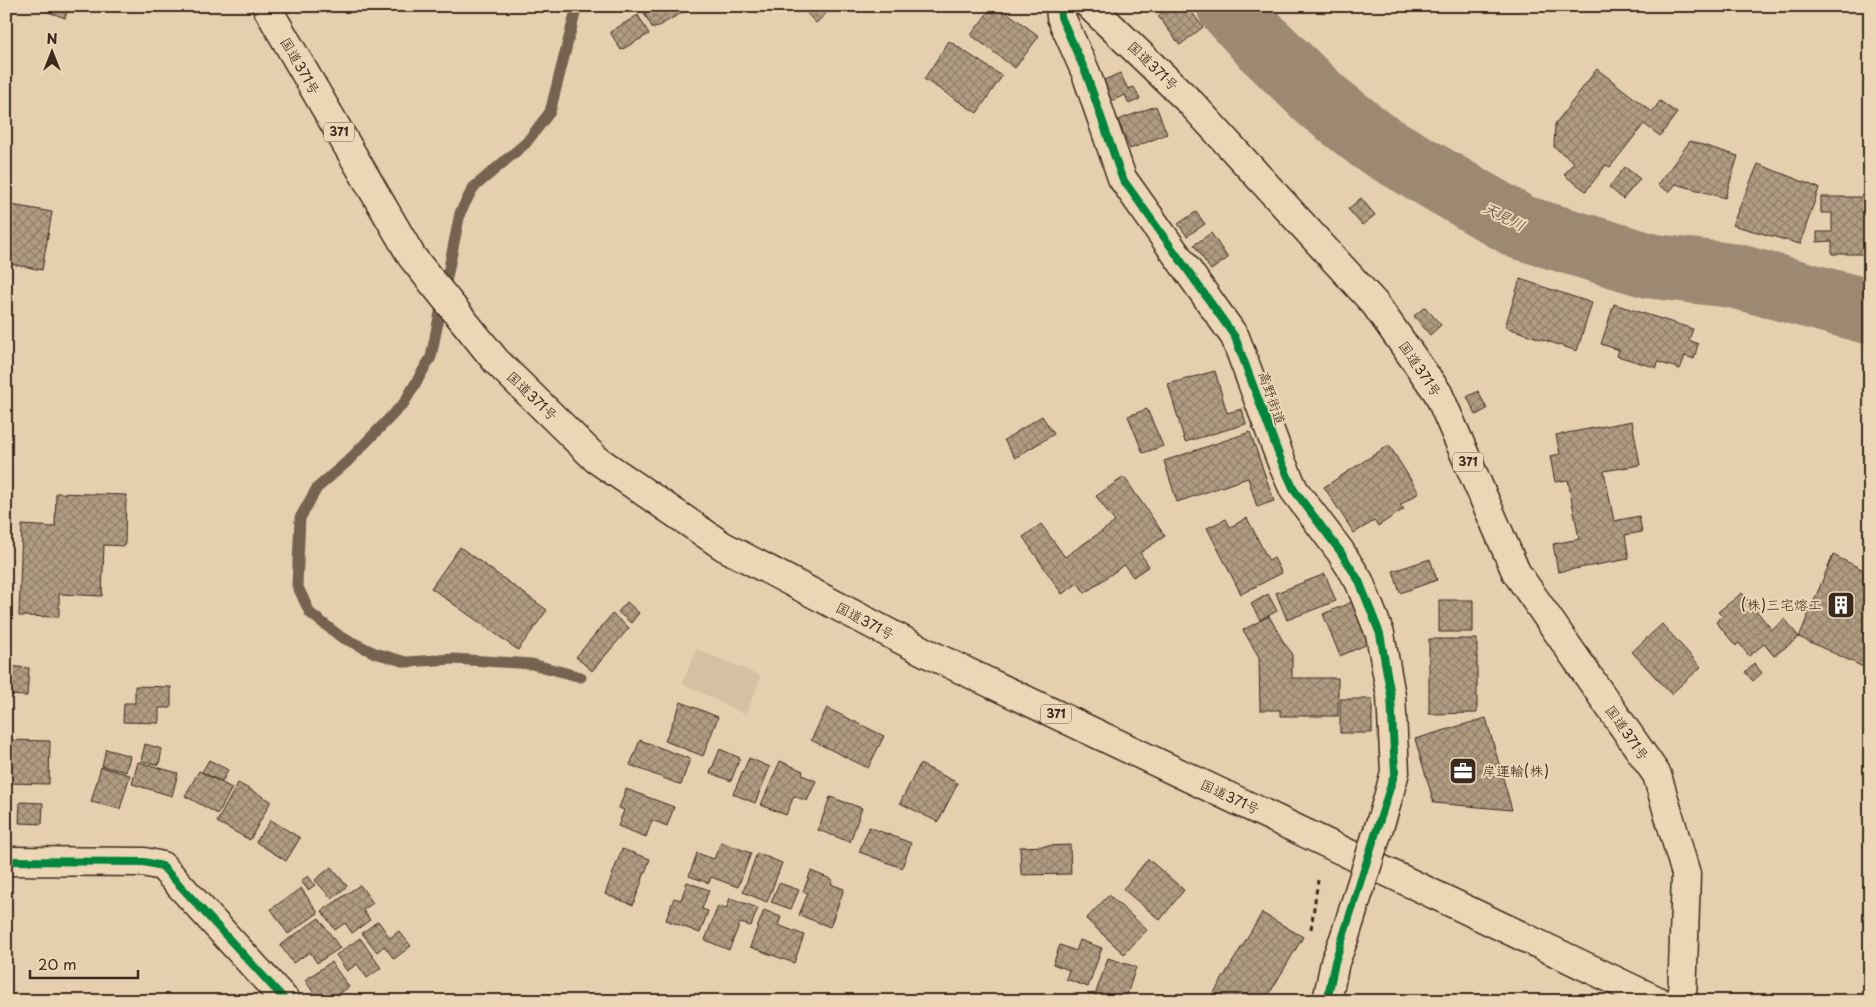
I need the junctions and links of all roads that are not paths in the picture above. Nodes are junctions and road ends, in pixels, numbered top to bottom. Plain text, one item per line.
1 (266, 6) edge
2 (1090, 6) edge
3 (1061, 12) edge
4 (6, 860) edge
5 (286, 1001) edge
6 (1328, 1001) edge
7 (1658, 1001) edge
8 (1682, 1001) edge

1 - 7 main road, 国道371号 / 371
2 - 8 main road, 国道371号 / 371
3 - 6 main road, 高野街道, bridge
4 - 5 main road

